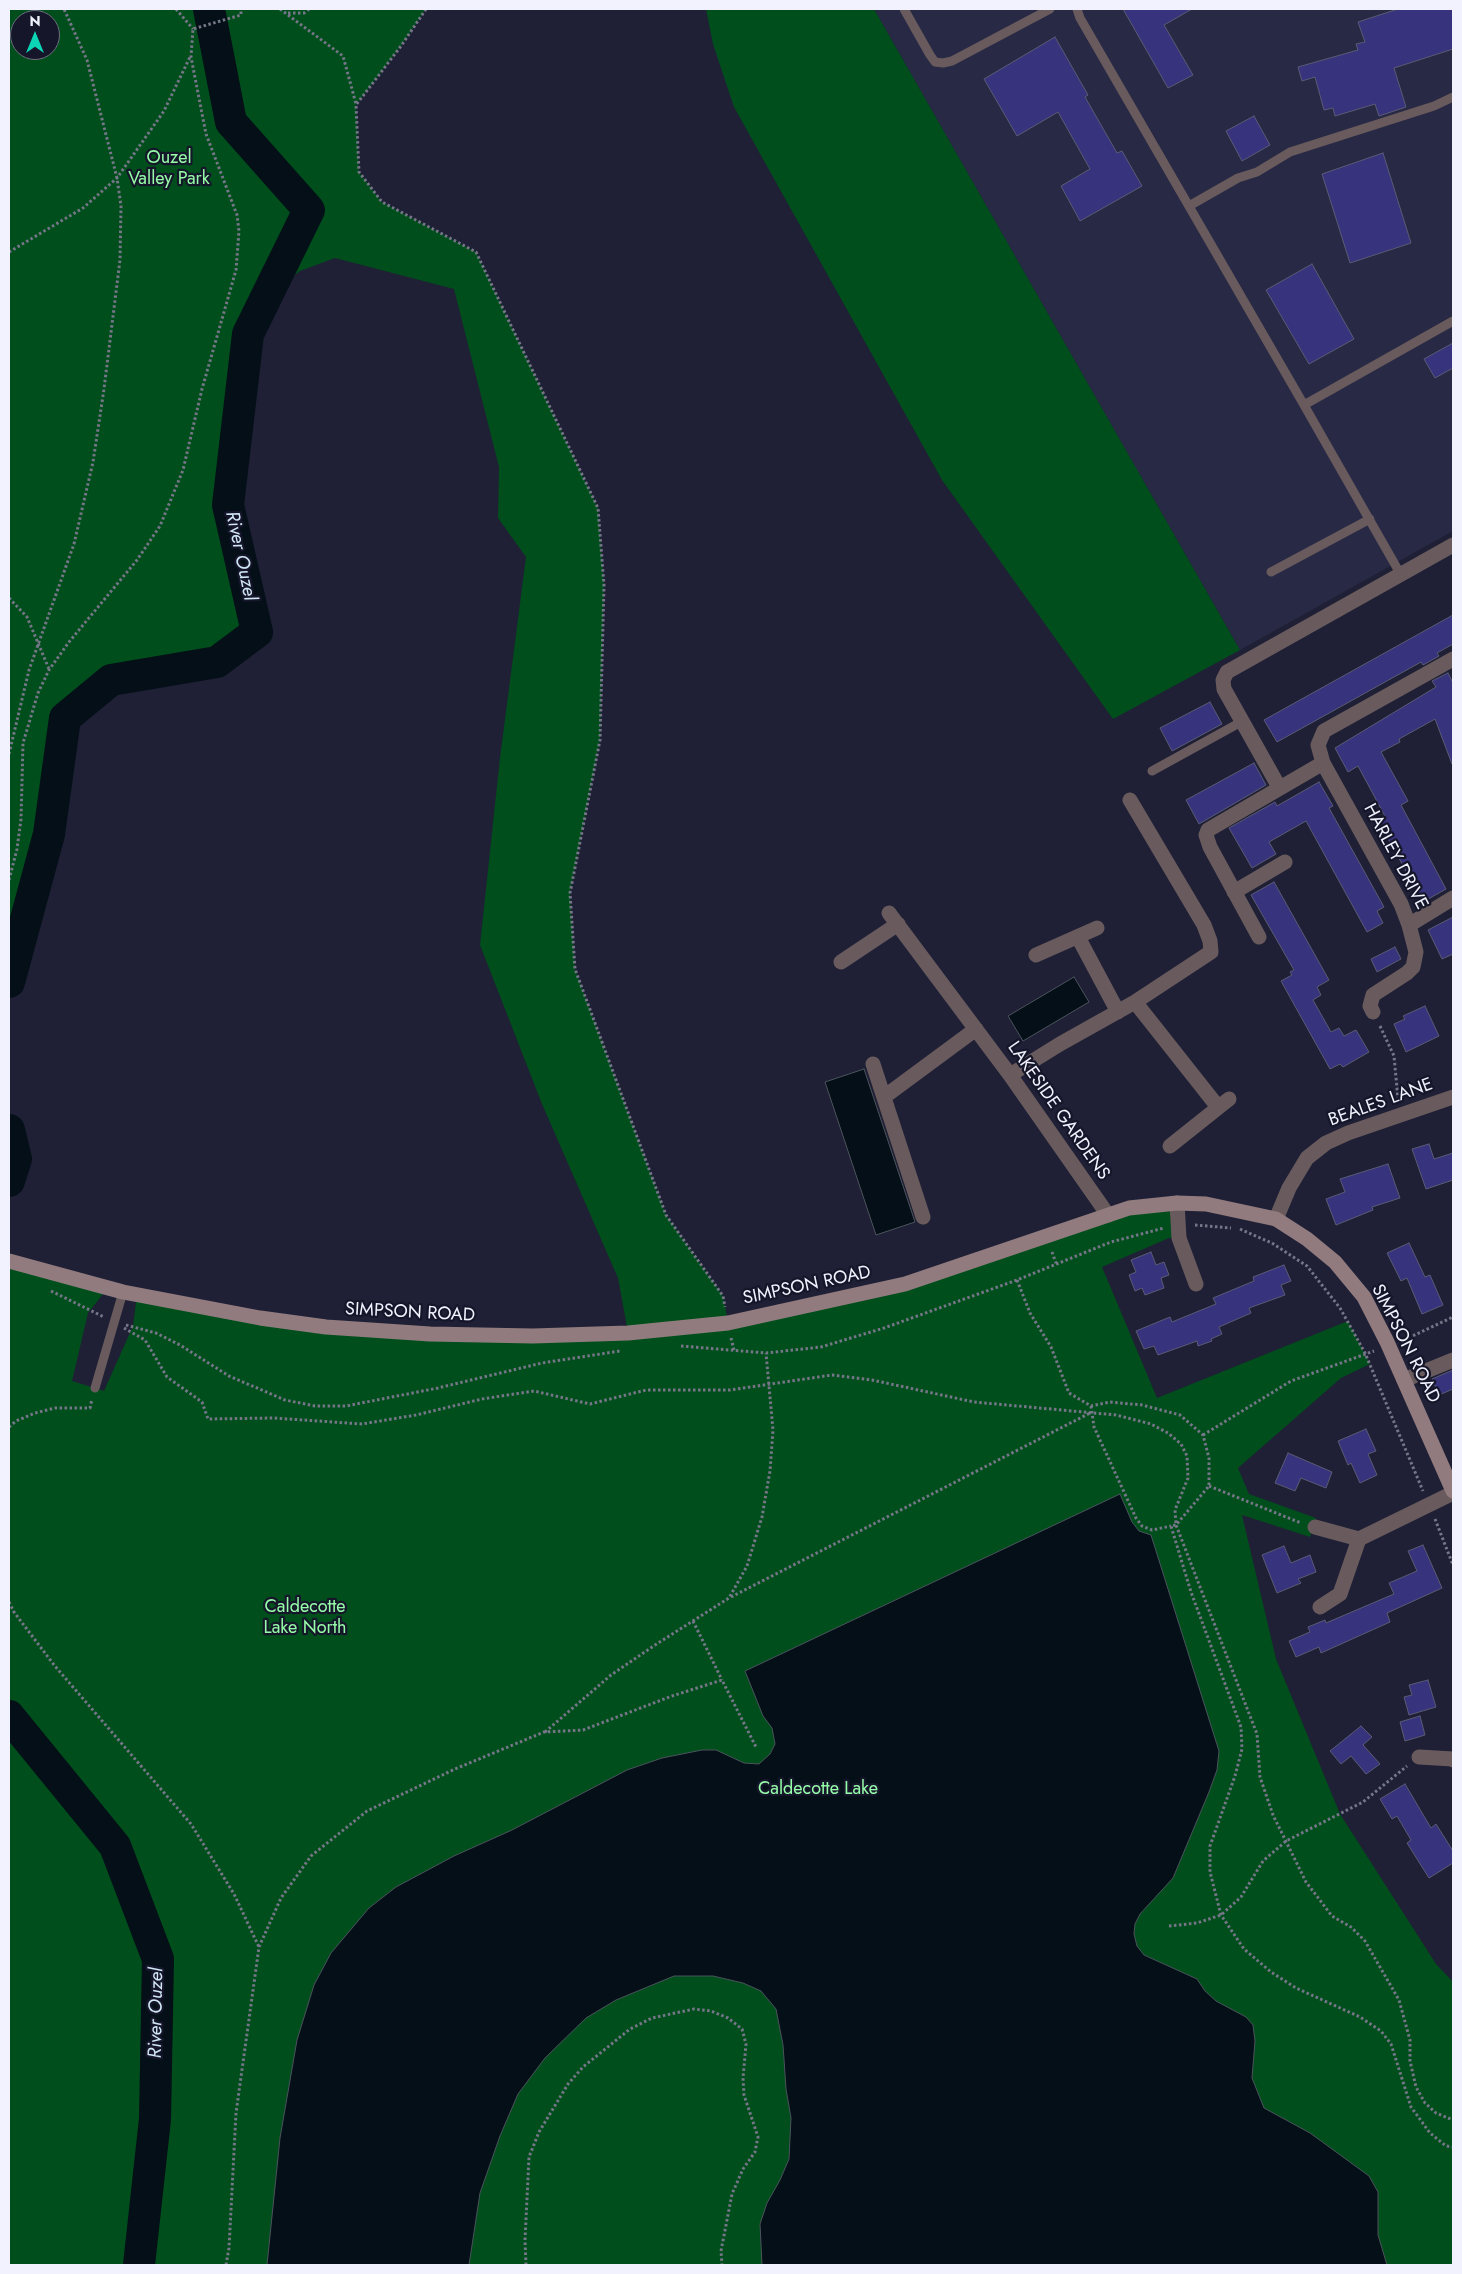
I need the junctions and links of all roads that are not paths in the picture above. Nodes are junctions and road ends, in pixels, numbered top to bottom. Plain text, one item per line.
1 (904, 9) edge
2 (1050, 9) edge
3 (1077, 9) edge
4 (1453, 97) edge
5 (1189, 206) junction
6 (1453, 321) edge
7 (1304, 405) junction
8 (1370, 519) junction
9 (1453, 545) edge
10 (1271, 572) dead end
11 (1402, 574) junction
12 (1453, 658) edge
13 (1241, 722) junction
14 (1323, 763) junction
15 (1152, 771) dead end
16 (1278, 787) junction
17 (1130, 800) dead end
18 (1285, 862) dead end
19 (1234, 892) junction
20 (1453, 898) edge
21 (1409, 925) junction
22 (1097, 928) dead end
23 (1078, 937) junction
24 (1259, 937) dead end
25 (1036, 955) dead end
26 (841, 962) dead end
27 (1135, 1002) junction
28 (1118, 1012) junction
29 (1373, 1012) road end
30 (976, 1030) junction
31 (873, 1064) dead end
32 (1010, 1075) junction
33 (884, 1097) junction
34 (1453, 1097) edge
35 (1170, 1146) dead end
36 (1177, 1202) junction
37 (1108, 1215) junction
38 (924, 1217) dead end
39 (1276, 1220) junction
40 (9, 1261) edge
41 (1196, 1284) dead end
42 (123, 1292) junction
43 (1453, 1360) edge
44 (1404, 1380) junction
45 (95, 1388) road end
46 (1453, 1492) edge
47 (1315, 1527) road end
48 (1359, 1539) junction
49 (1320, 1607) dead end
50 (1419, 1757) road end
51 (1453, 1759) edge

1 - 2 lane
3 - 5 lane
4 - 5 lane
5 - 7 lane
6 - 7 lane
7 - 8 lane
8 - 10 lane
8 - 11 lane
9 - 11 street
11 - 13 street
12 - 14 street, HARLEY DRIVE
13 - 15 lane
13 - 16 street
14 - 16 street
14 - 21 street, HARLEY DRIVE
16 - 19 street
17 - 27 street
18 - 19 street
19 - 24 street
20 - 21 street
21 - 29 street, HARLEY DRIVE
22 - 23 street
23 - 25 street
23 - 28 street
26 - 30 street, LAKESIDE GARDENS
27 - 28 street
27 - 35 street
28 - 32 street
30 - 32 street, LAKESIDE GARDENS
30 - 33 street
31 - 33 street
32 - 37 street, LAKESIDE GARDENS
33 - 38 street
34 - 39 street, BEALES LANE
36 - 37 street, SIMPSON ROAD
36 - 39 street, SIMPSON ROAD
36 - 41 street
37 - 42 street, SIMPSON ROAD
39 - 44 street, SIMPSON ROAD
40 - 42 street, SIMPSON ROAD
42 - 45 lane
43 - 44 street
44 - 46 street, SIMPSON ROAD
46 - 48 street
47 - 48 street
48 - 49 street
50 - 51 street

